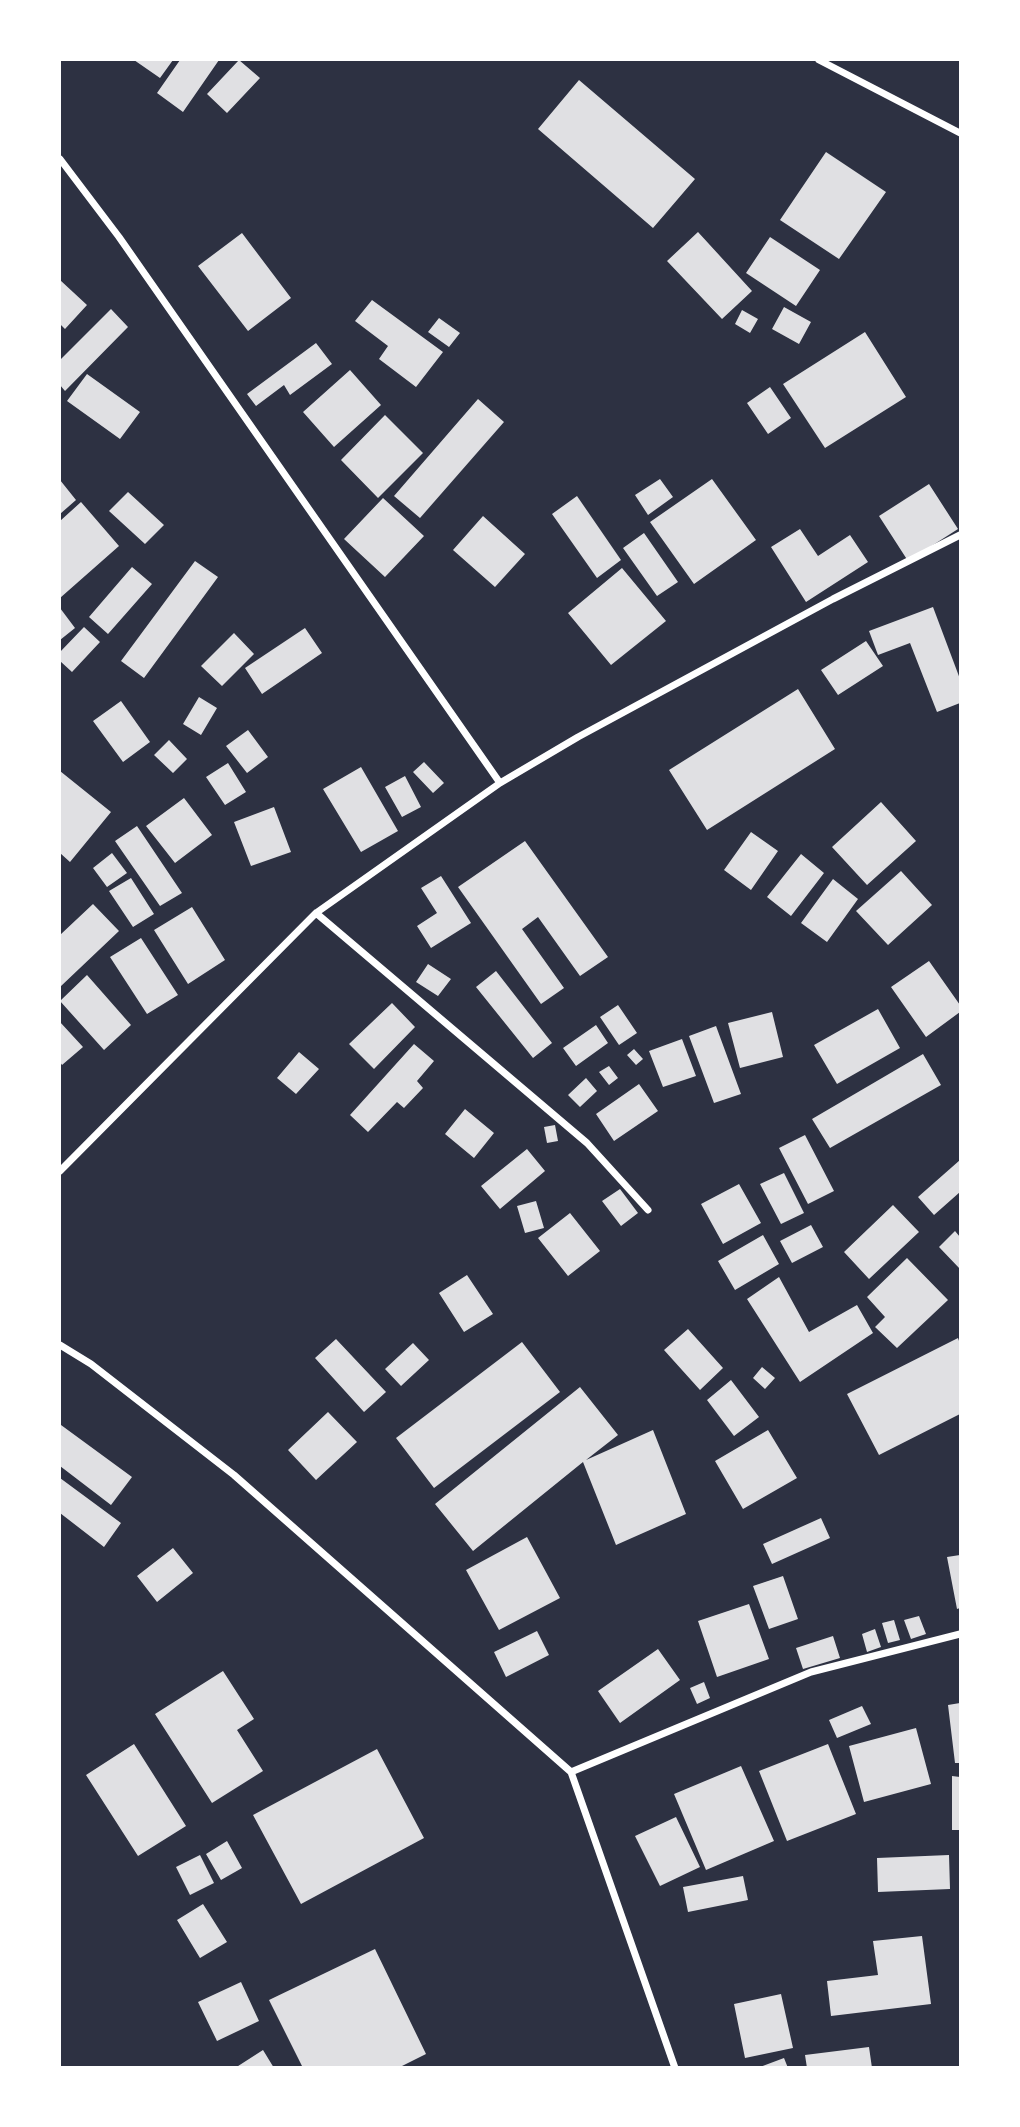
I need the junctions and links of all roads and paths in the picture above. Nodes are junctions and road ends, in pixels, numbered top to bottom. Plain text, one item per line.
1 (819, 60) edge
2 (961, 133) edge
3 (60, 159) edge
4 (961, 535) edge
5 (500, 783) junction
6 (316, 913) junction
7 (60, 1171) edge
8 (648, 1210) dead end
9 (60, 1345) edge
10 (961, 1634) edge
11 (571, 1773) junction
12 (675, 2067) edge

1 - 2 street
3 - 5 street
4 - 5 street
5 - 6 street
6 - 7 street
6 - 8 street
9 - 11 street
10 - 11 street
11 - 12 street

